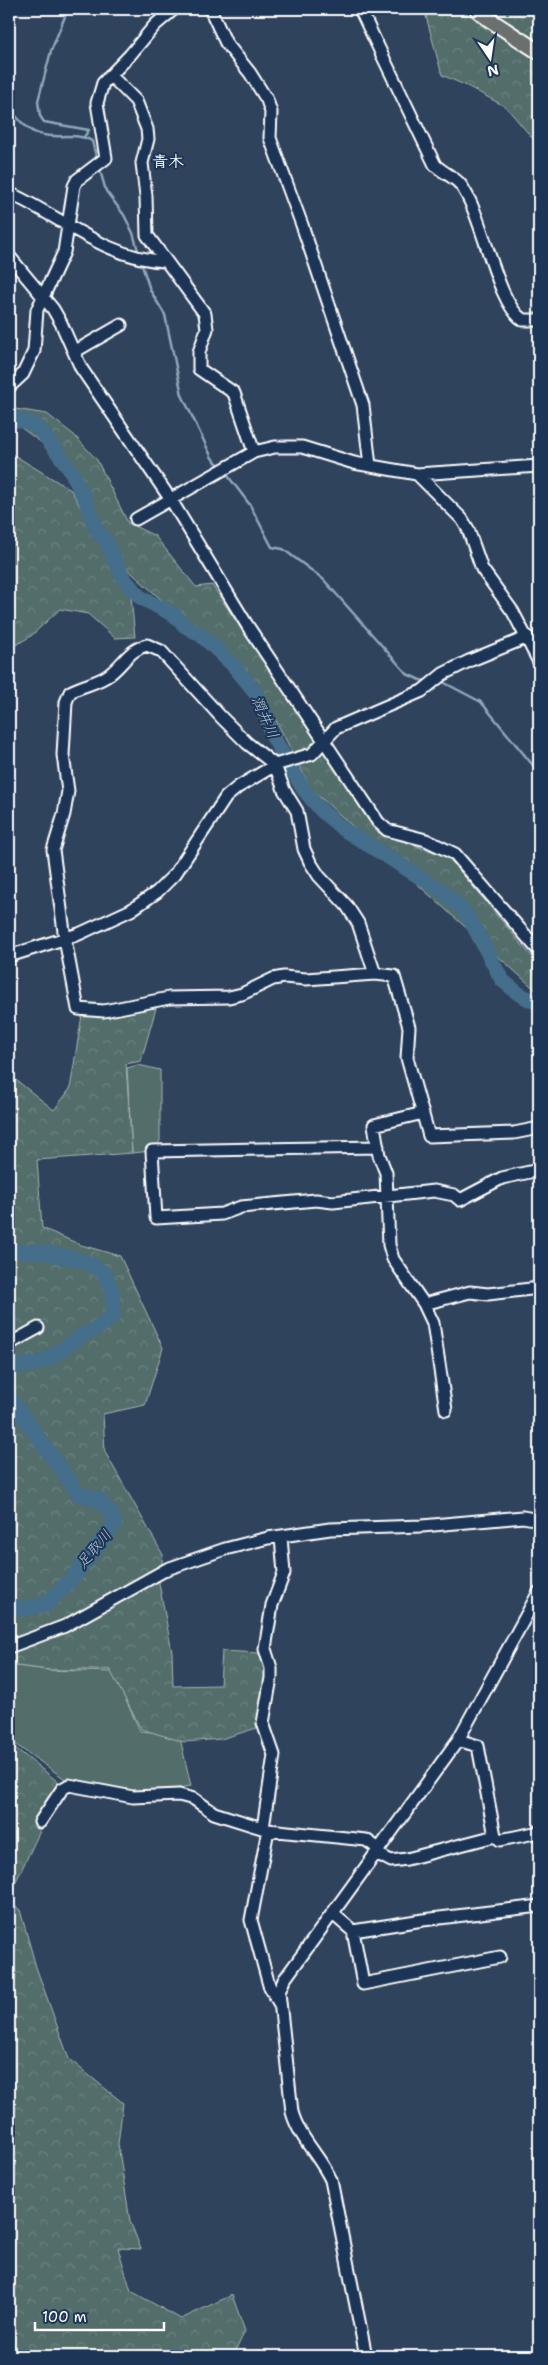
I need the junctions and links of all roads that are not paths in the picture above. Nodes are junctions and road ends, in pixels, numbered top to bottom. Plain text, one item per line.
1 (174, 9) edge
2 (213, 9) edge
3 (360, 9) edge
4 (477, 9) edge
5 (539, 52) edge
6 (111, 76) junction
7 (9, 193) edge
8 (70, 225) junction
9 (9, 256) edge
10 (164, 261) junction
11 (43, 299) junction
12 (539, 320) edge
13 (121, 325) dead end
14 (74, 352) junction
15 (9, 387) edge
16 (254, 452) junction
17 (370, 466) junction
18 (539, 466) edge
19 (417, 474) junction
20 (171, 500) junction
21 (136, 519) dead end
22 (532, 638) edge
23 (539, 662) edge
24 (324, 739) junction
25 (277, 765) junction
26 (65, 939) junction
27 (539, 951) edge
28 (9, 956) edge
29 (375, 974) junction
30 (423, 1113) junction
31 (539, 1128) edge
32 (378, 1147) junction
33 (539, 1170) edge
34 (388, 1197) junction
35 (539, 1288) edge
36 (424, 1304) junction
37 (38, 1328) dead end
38 (9, 1344) edge
39 (446, 1410) dead end
40 (539, 1520) edge
41 (281, 1537) junction
42 (539, 1592) edge
43 (9, 1647) edge
44 (458, 1740) junction
45 (40, 1822) dead end
46 (266, 1829) junction
47 (539, 1832) edge
48 (495, 1836) junction
49 (378, 1851) junction
50 (539, 1906) edge
51 (333, 1914) junction
52 (353, 1931) junction
53 (500, 1957) dead end
54 (279, 2003) junction
55 (366, 2356) edge

1 - 6 street
2 - 17 street
3 - 12 street
4 - 5 main road
6 - 8 street
6 - 10 street
7 - 8 street
8 - 10 street
8 - 11 street
9 - 11 street
10 - 16 street
11 - 14 street
11 - 15 street
13 - 14 street
14 - 20 street
16 - 17 street
16 - 20 street
17 - 19 street
18 - 19 street
19 - 22 street
20 - 21 street
20 - 24 street
22 - 23 street
22 - 24 street
24 - 25 street
24 - 27 street
25 - 26 street
25 - 26 street
25 - 29 street
26 - 28 street
26 - 29 street
29 - 30 street
30 - 31 street
30 - 32 street
32 - 34 street
32 - 34 street
33 - 34 street
34 - 36 street
35 - 36 street
36 - 39 street
37 - 38 street
40 - 41 street
41 - 43 street
41 - 46 street
42 - 44 street
44 - 48 street
44 - 49 street
45 - 46 street
46 - 49 street
46 - 54 street
47 - 48 street
48 - 49 street
49 - 51 street
50 - 52 street
51 - 52 street
51 - 54 street
52 - 53 street
54 - 55 street

